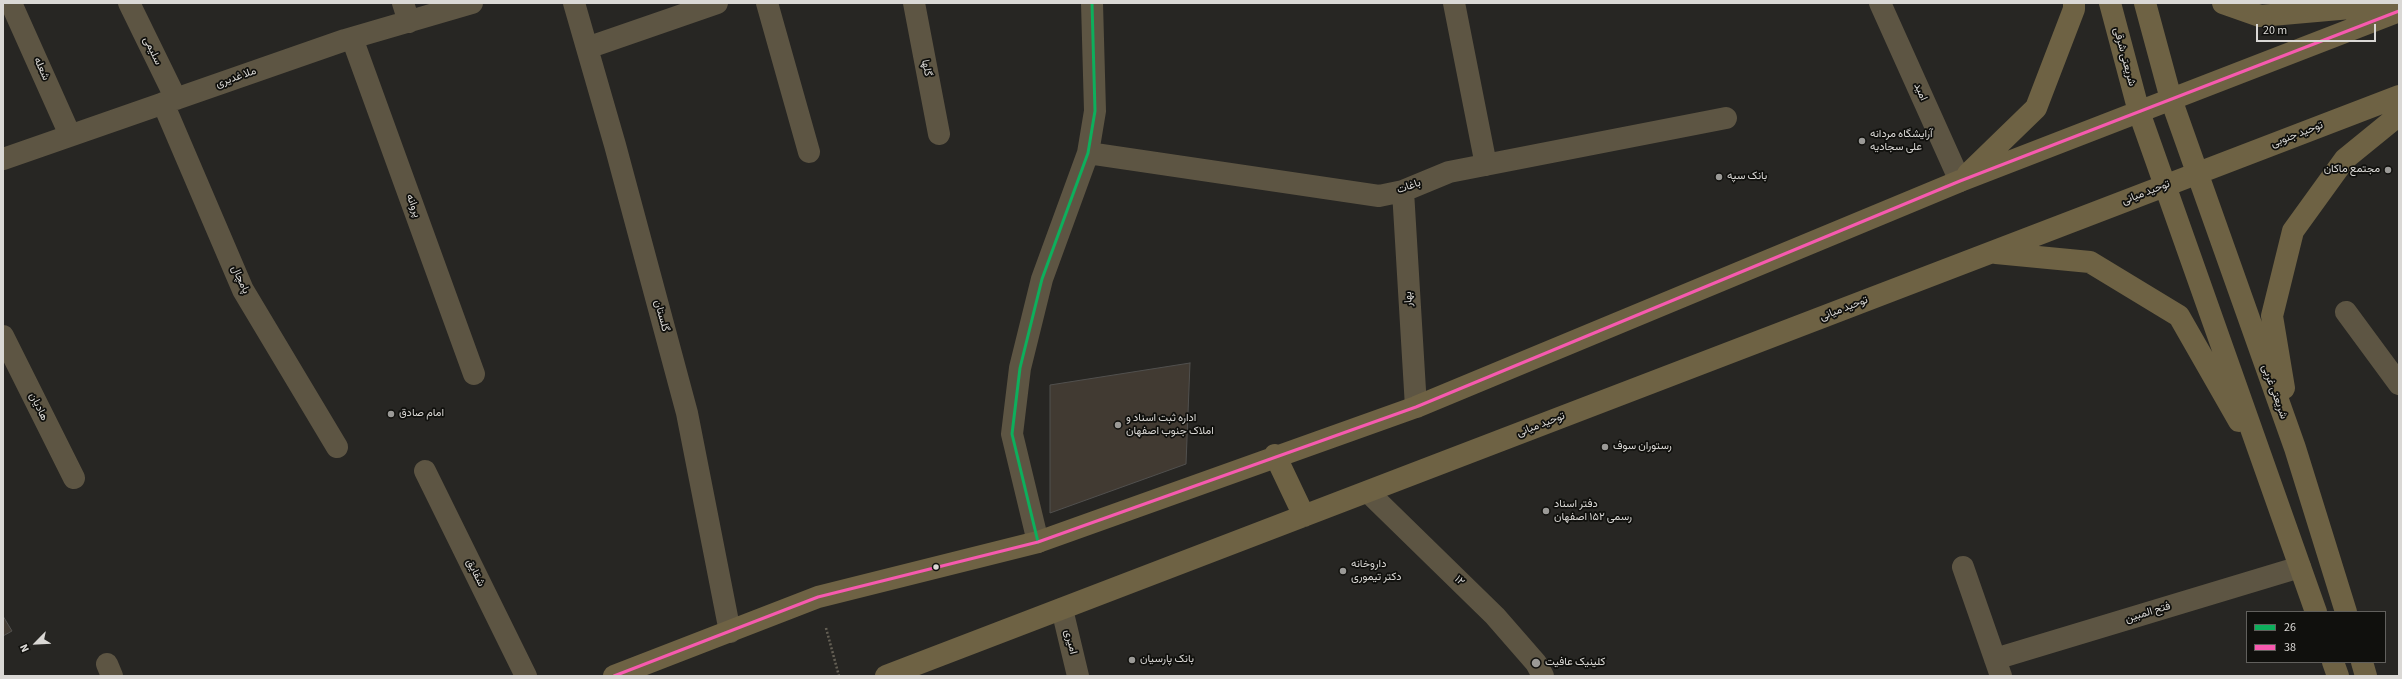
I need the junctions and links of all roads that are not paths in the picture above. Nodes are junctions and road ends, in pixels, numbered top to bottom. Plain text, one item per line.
1 (12, 3) edge
2 (129, 3) edge
3 (472, 3) edge
4 (574, 3) edge
5 (717, 3) edge
6 (767, 3) edge
7 (914, 3) edge
8 (1092, 3) edge
9 (1454, 3) edge
10 (1880, 3) edge
11 (2074, 3) edge
12 (2110, 3) edge
13 (2145, 3) edge
14 (2223, 3) edge
15 (2399, 4) edge
16 (2399, 11) edge
17 (406, 12) edge
18 (352, 38) junction
19 (587, 48) junction
20 (2399, 96) edge
21 (2170, 99) junction
22 (169, 101) junction
23 (2139, 112) junction
24 (2399, 115) edge
25 (1726, 118) dead end
26 (939, 134) dead end
27 (70, 135) junction
28 (809, 152) dead end
29 (1088, 153) junction
30 (3, 160) edge
31 (1486, 164) junction
32 (2196, 174) junction
33 (1960, 181) junction
34 (2165, 186) junction
35 (1402, 191) junction
36 (1991, 253) junction
37 (2346, 312) dead end
38 (3, 336) edge
39 (474, 374) dead end
40 (2399, 384) edge
41 (1416, 407) junction
42 (337, 447) dead end
43 (2295, 448) junction
44 (1275, 455) junction
45 (425, 471) dead end
46 (2268, 471) junction
47 (74, 478) dead end
48 (1368, 492) junction
49 (1304, 516) junction
50 (1038, 542) junction
51 (1963, 567) dead end
52 (2300, 567) junction
53 (1062, 609) junction
54 (2316, 611) edge
55 (2346, 611) edge
56 (730, 632) junction
57 (2333, 663) edge
58 (2362, 663) edge
59 (1998, 668) edge
60 (526, 676) edge
61 (614, 676) edge
62 (886, 676) edge
63 (1078, 676) edge
64 (1543, 676) edge
65 (2338, 676) edge
66 (2366, 676) edge

1 - 27 street, شعله
2 - 22 street, سلیمی
3 - 17 street, ملا غدیری
4 - 19 street, گلستان
5 - 19 street
6 - 28 street
7 - 26 street, گلها
8 - 29 street
9 - 31 street
10 - 33 street, امید
11 - 33 main road
12 - 23 main road, شریعتی شرقی
13 - 21 main road
14 - 15 main road
16 - 21 main road
17 - 18 street, ملا غدیری
18 - 22 street, ملا غدیری
18 - 39 street, پروانه
19 - 56 street, گلستان
20 - 32 main road, توحید جنوبی
21 - 23 main road
21 - 32 main road, شریعتی غربی
22 - 27 street, ملا غدیری
22 - 42 street, پامچال
23 - 33 main road
23 - 34 main road, شریعتی شرقی
24 - 43 main road
25 - 31 street, باغات
27 - 30 street, ملا غدیری
29 - 35 street, باغات
29 - 50 street
31 - 35 street, باغات
32 - 34 main road, توحید میانی
32 - 43 main road, شریعتی غربی
33 - 41 main road
34 - 36 main road, توحید میانی
34 - 46 main road
35 - 41 street, بهار
36 - 46 main road
36 - 48 main road, توحید میانی
37 - 40 street
38 - 47 street, هادیان
41 - 44 main road
43 - 55 main road, شریعتی غربی
44 - 49 main road
44 - 50 main road
45 - 60 street, شقایق
46 - 52 main road
48 - 49 main road, توحید میانی
48 - 64 street, ۱۲
49 - 53 main road, توحید میانی
50 - 56 main road
51 - 59 street, فتح المبین
52 - 54 main road
52 - 59 street, فتح المبین
53 - 62 main road, توحید میانی
53 - 63 street, امیری
56 - 61 main road
57 - 65 main road
58 - 66 main road

